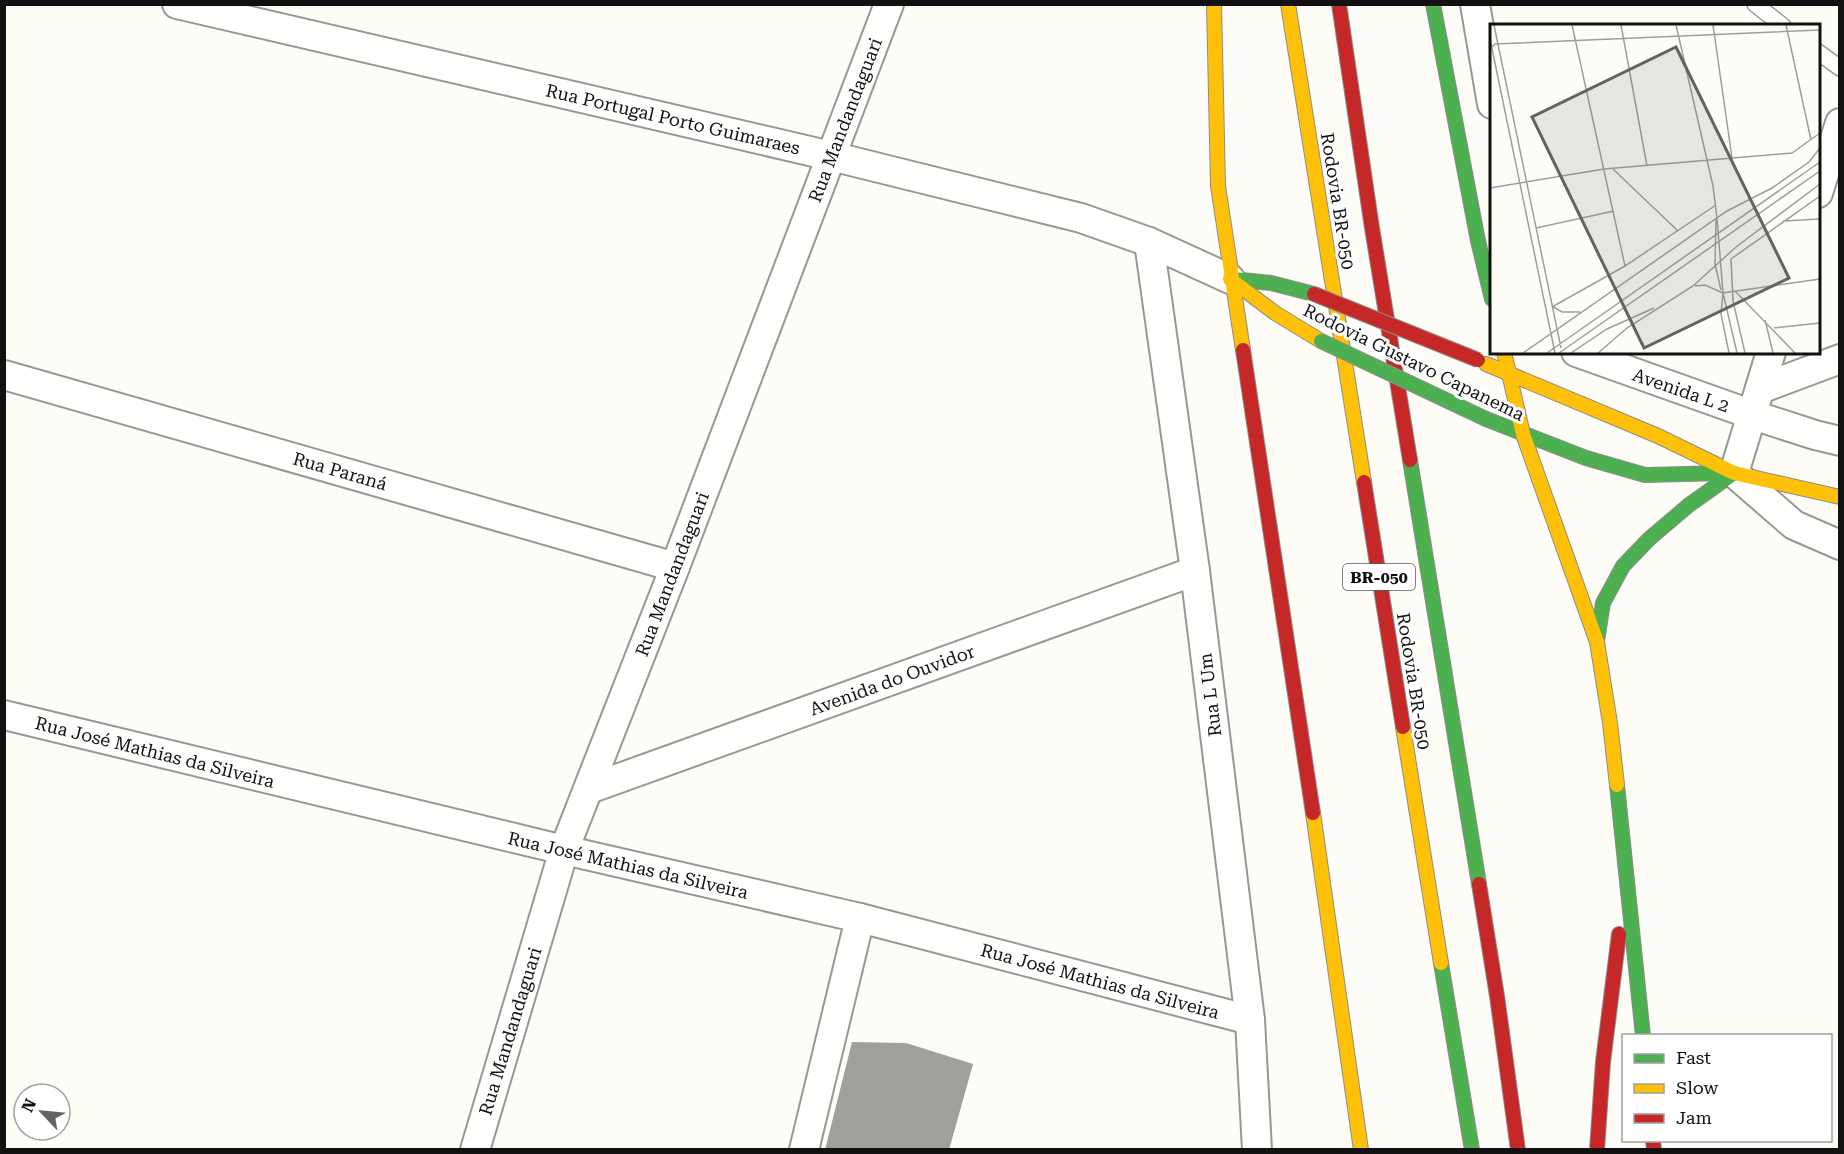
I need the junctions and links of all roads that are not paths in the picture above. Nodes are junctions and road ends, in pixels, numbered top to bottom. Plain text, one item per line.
1 (177, 4) edge
2 (889, 4) edge
3 (1214, 4) edge
4 (1288, 4) edge
5 (1339, 4) edge
6 (1433, 4) edge
7 (1475, 4) edge
8 (1755, 4) edge
9 (1780, 24) edge
10 (1820, 54) edge
11 (1839, 68) edge
12 (1490, 98) edge
13 (1839, 123) edge
14 (831, 156) junction
15 (1820, 187) edge
16 (1149, 242) junction
17 (1230, 279) junction
18 (1490, 294) edge
19 (1504, 354) edge
20 (1583, 354) edge
21 (1770, 354) edge
22 (1839, 359) edge
23 (4, 375) edge
24 (1509, 375) junction
25 (1756, 402) junction
26 (1522, 435) junction
27 (1839, 441) edge
28 (1734, 473) junction
29 (1839, 496) edge
30 (1839, 545) edge
31 (675, 567) junction
32 (1195, 571) junction
33 (1597, 642) junction
34 (4, 715) edge
35 (589, 789) junction
36 (564, 850) junction
37 (1627, 876) junction
38 (860, 918) junction
39 (1250, 1020) junction
40 (1643, 1034) edge
41 (475, 1149) edge
42 (804, 1149) edge
43 (1257, 1149) edge
44 (1362, 1149) edge
45 (1472, 1149) edge
46 (1518, 1149) edge
47 (1597, 1149) edge

1 - 14 street, Rua Portugal Porto Guimaraes
2 - 14 street, Rua Mandandaguari
3 - 17 main road
4 - 45 main road, Rodovia BR-050 / BR-050
5 - 46 main road, Rodovia BR-050 / BR-050
6 - 18 main road
7 - 12 street
8 - 9 lane
10 - 11 lane
13 - 15 street
14 - 16 street, Rua Portugal Porto Guimaraes
14 - 31 street, Rua Mandandaguari
16 - 17 street, Rua Portugal Porto Guimaraes
16 - 32 street, Rua L Um
17 - 24 main road, Rodovia Gustavo Capanema, bridge
17 - 26 main road, Rodovia Gustavo Capanema, bridge
17 - 44 main road
19 - 24 main road
20 - 25 street, Avenida L 2
21 - 25 street
22 - 25 street
23 - 31 street, Rua Paraná
24 - 26 main road
24 - 28 main road, Rodovia Gustavo Capanema
25 - 27 street, Avenida L 2
25 - 28 street
26 - 28 main road, Rodovia Gustavo Capanema
26 - 33 main road
28 - 29 main road, Rodovia Gustavo Capanema
28 - 30 street
28 - 33 main road
31 - 35 street, Rua Mandandaguari
32 - 35 street, Avenida do Ouvidor
32 - 39 street, Rua L Um
33 - 37 main road
34 - 36 street, Rua José Mathias da Silveira
35 - 36 street, Rua Mandandaguari
36 - 38 street, Rua José Mathias da Silveira
36 - 41 street, Rua Mandandaguari
37 - 40 main road
37 - 47 main road
38 - 39 street, Rua José Mathias da Silveira
38 - 42 street
39 - 43 street, Rua L Um

